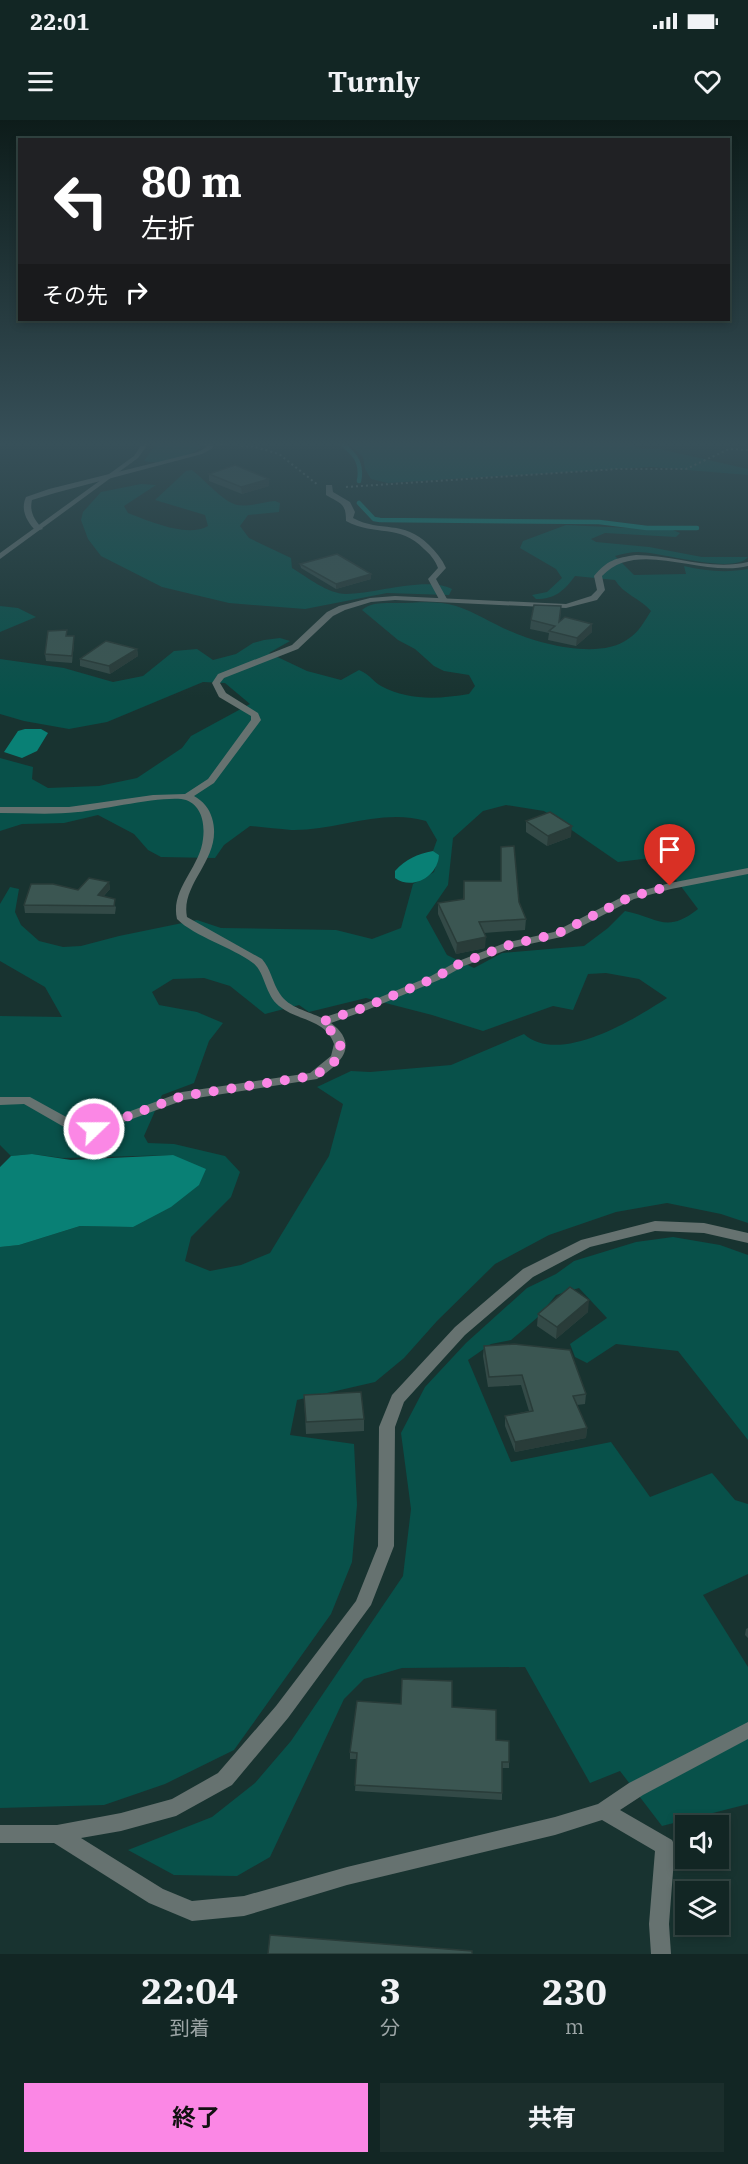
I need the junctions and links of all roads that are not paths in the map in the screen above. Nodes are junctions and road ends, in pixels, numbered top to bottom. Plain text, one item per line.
1 (36, 527) edge
2 (42, 527) edge
3 (376, 527) edge
4 (39, 529) junction
5 (0, 557) edge
6 (748, 564) edge
7 (442, 600) junction
8 (187, 797) junction
9 (0, 810) edge
10 (748, 872) edge
11 (321, 1022) junction
12 (0, 1101) edge
13 (748, 1238) edge
14 (748, 1730) edge
15 (603, 1811) junction
16 (0, 1834) edge
17 (57, 1834) junction
18 (661, 1954) edge

1 - 4 street
2 - 4 street
3 - 7 street
4 - 5 street
6 - 7 street
7 - 8 street
8 - 9 street
8 - 11 street
10 - 11 street
11 - 12 street
13 - 17 street
14 - 15 street
15 - 17 street
15 - 18 street
16 - 17 street

